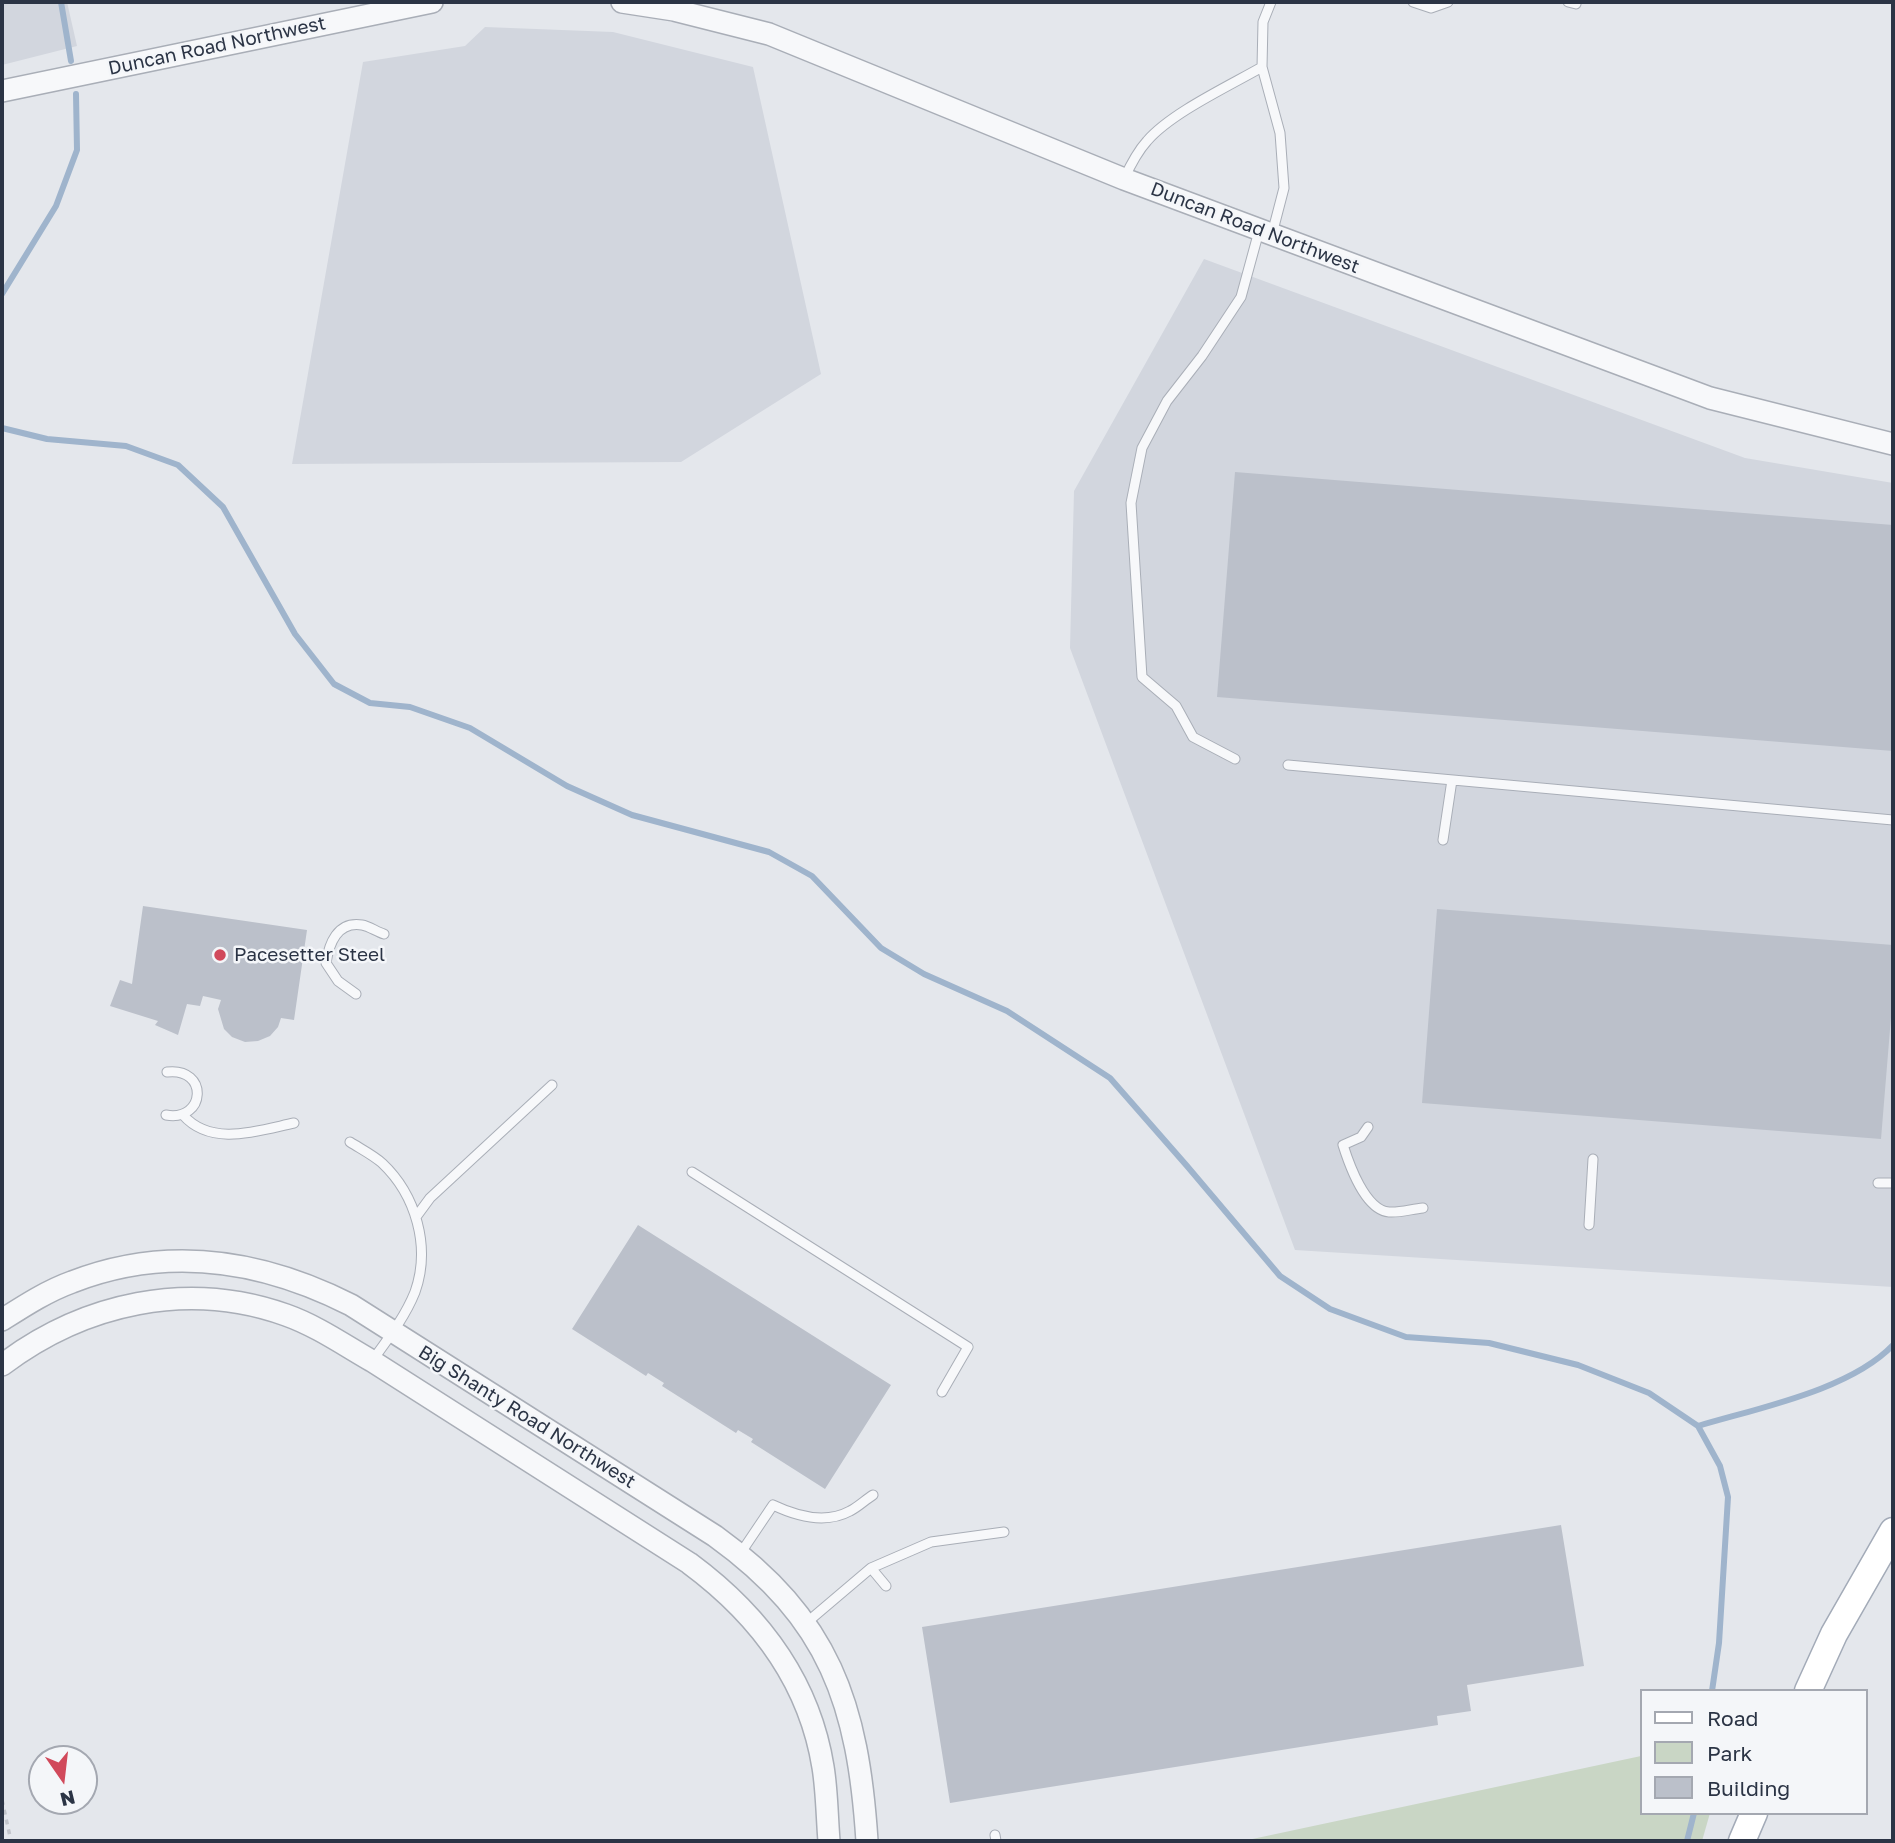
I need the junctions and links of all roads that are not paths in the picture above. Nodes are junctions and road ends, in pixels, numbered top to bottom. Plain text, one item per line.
1 (432, 2) edge
2 (622, 2) edge
3 (1271, 2) edge
4 (1413, 2) edge
5 (1448, 2) edge
6 (1262, 67) junction
7 (2, 91) edge
8 (1124, 179) junction
9 (1265, 233) junction
10 (1893, 444) edge
11 (1235, 759) dead end
12 (1288, 765) dead end
13 (1452, 780) junction
14 (1893, 820) edge
15 (1443, 840) dead end
16 (384, 934) dead end
17 (356, 994) dead end
18 (166, 1072) dead end
19 (552, 1085) dead end
20 (166, 1115) dead end
21 (183, 1115) junction
22 (294, 1123) dead end
23 (1368, 1127) dead end
24 (350, 1142) dead end
25 (1593, 1159) dead end
26 (692, 1172) dead end
27 (1878, 1182) dead end
28 (1893, 1184) edge
29 (1423, 1208) dead end
30 (416, 1217) junction
31 (1590, 1225) dead end
32 (2, 1320) edge
33 (393, 1332) junction
34 (372, 1361) junction
35 (2, 1365) edge
36 (942, 1392) dead end
37 (873, 1495) dead end
38 (1893, 1531) edge
39 (1004, 1532) dead end
40 (740, 1554) junction
41 (871, 1568) junction
42 (886, 1586) dead end
43 (805, 1624) junction
44 (1809, 1689) edge
45 (1753, 1815) edge
46 (829, 1841) edge
47 (867, 1841) edge
48 (1742, 1841) edge

1 - 7 street, Duncan Road Northwest
2 - 8 street, Duncan Road Northwest
3 - 6 lane
4 - 5 lane
6 - 8 lane
6 - 9 lane
8 - 9 street, Duncan Road Northwest
9 - 10 street, Duncan Road Northwest
9 - 11 lane
12 - 13 lane
13 - 14 lane
13 - 15 lane
16 - 17 lane
18 - 21 lane
19 - 30 lane
20 - 21 lane
21 - 22 lane
23 - 29 lane
24 - 30 lane
25 - 31 lane
26 - 36 lane
27 - 28 lane
30 - 33 lane
32 - 33 street, Big Shanty Road Northwest
33 - 34 lane
33 - 40 street, Big Shanty Road Northwest
34 - 35 street, Big Shanty Road Northwest
34 - 46 street, Big Shanty Road Northwest
37 - 40 lane
38 - 44 main road
39 - 41 lane
40 - 43 street, Big Shanty Road Northwest
41 - 42 lane
41 - 43 lane
43 - 47 street, Big Shanty Road Northwest
45 - 48 main road

